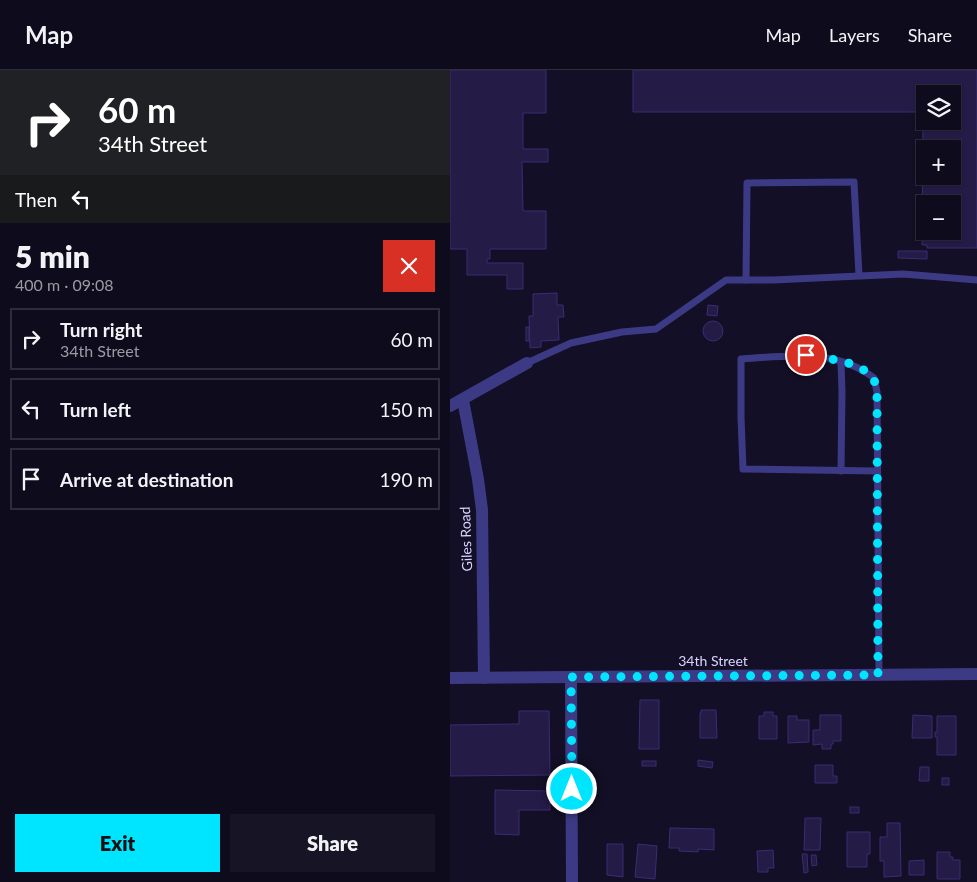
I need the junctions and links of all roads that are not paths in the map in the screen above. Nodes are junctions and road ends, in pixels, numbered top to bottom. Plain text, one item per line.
1 (859, 275) junction
2 (746, 280) junction
3 (977, 280) edge
4 (841, 362) junction
5 (527, 363) joint
6 (463, 400) junction
7 (450, 406) edge
8 (841, 470) junction
9 (877, 471) junction
10 (977, 674) edge
11 (878, 675) junction
12 (571, 677) junction
13 (450, 678) edge
14 (484, 678) junction
15 (572, 882) edge

1 - 2 lane
1 - 2 lane
1 - 3 lane
2 - 5 lane
4 - 8 lane
4 - 8 lane
4 - 9 lane
5 - 6 street
6 - 7 street
6 - 14 street, Giles Road
8 - 9 lane
9 - 11 lane
10 - 11 street, 34th Street
11 - 12 street, 34th Street
12 - 14 street, 34th Street
12 - 15 street
13 - 14 street, 34th Street

